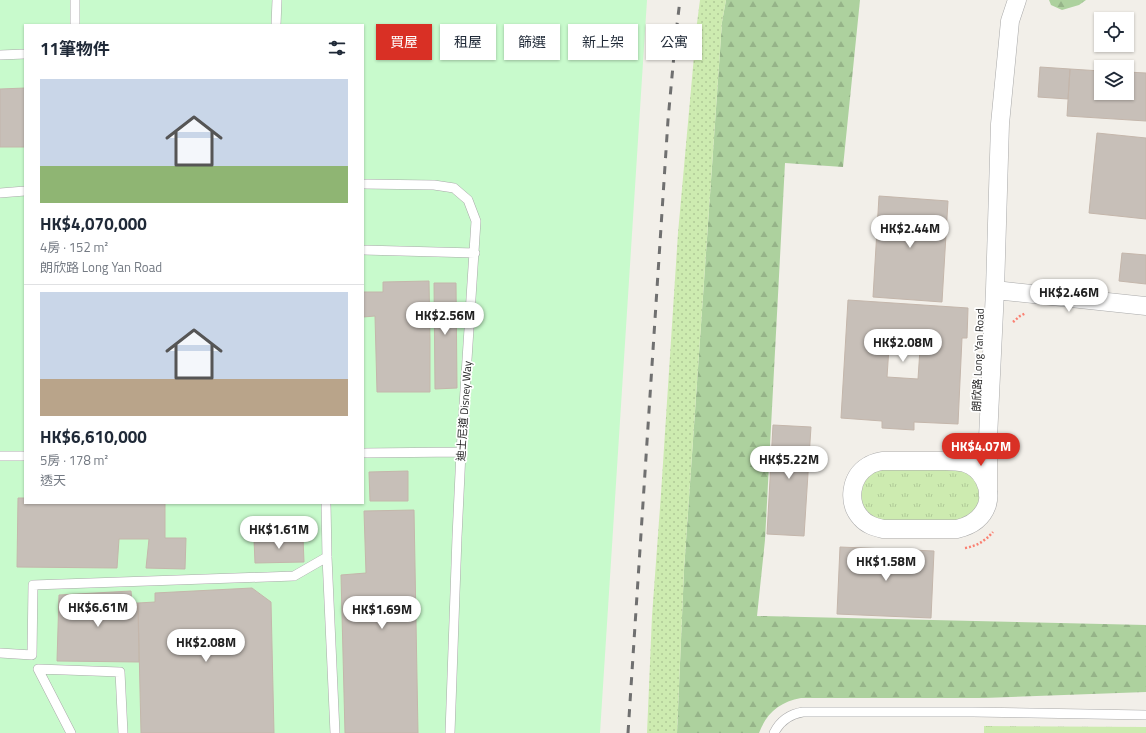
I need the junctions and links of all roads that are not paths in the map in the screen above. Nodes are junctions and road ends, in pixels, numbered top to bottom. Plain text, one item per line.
1 (75, 0) edge
2 (277, 0) edge
3 (1017, 0) edge
4 (75, 24) edge
5 (276, 24) edge
6 (24, 54) edge
7 (0, 55) edge
8 (364, 184) edge
9 (24, 191) edge
10 (0, 192) edge
11 (364, 250) edge
12 (475, 253) junction
13 (995, 290) junction
14 (1146, 306) edge
15 (988, 438) junction
16 (461, 452) junction
17 (364, 453) edge
18 (0, 456) edge
19 (24, 456) edge
20 (952, 461) junction
21 (988, 496) junction
22 (326, 504) edge
23 (327, 557) junction
24 (0, 653) edge
25 (32, 655) junction
26 (38, 669) junction
27 (1146, 715) edge
28 (71, 733) edge
29 (123, 733) edge
30 (335, 733) edge
31 (450, 733) edge
32 (774, 733) edge

1 - 4 lane
2 - 5 lane
3 - 13 street, 朗欣路 Long Yan Road
6 - 7 lane
8 - 12 lane, 迪士尼道 Disney Way
9 - 10 lane
11 - 12 lane
12 - 16 lane, 迪士尼道 Disney Way
13 - 14 street
13 - 15 street, 朗欣路 Long Yan Road
15 - 20 street
15 - 21 street, 朗欣路 Long Yan Road
16 - 17 lane
16 - 31 lane, 迪士尼道 Disney Way
18 - 19 lane
20 - 21 street
20 - 21 street
22 - 23 lane
23 - 25 lane
23 - 30 lane
24 - 25 lane
25 - 26 lane
26 - 28 lane
26 - 29 lane
27 - 32 lane

